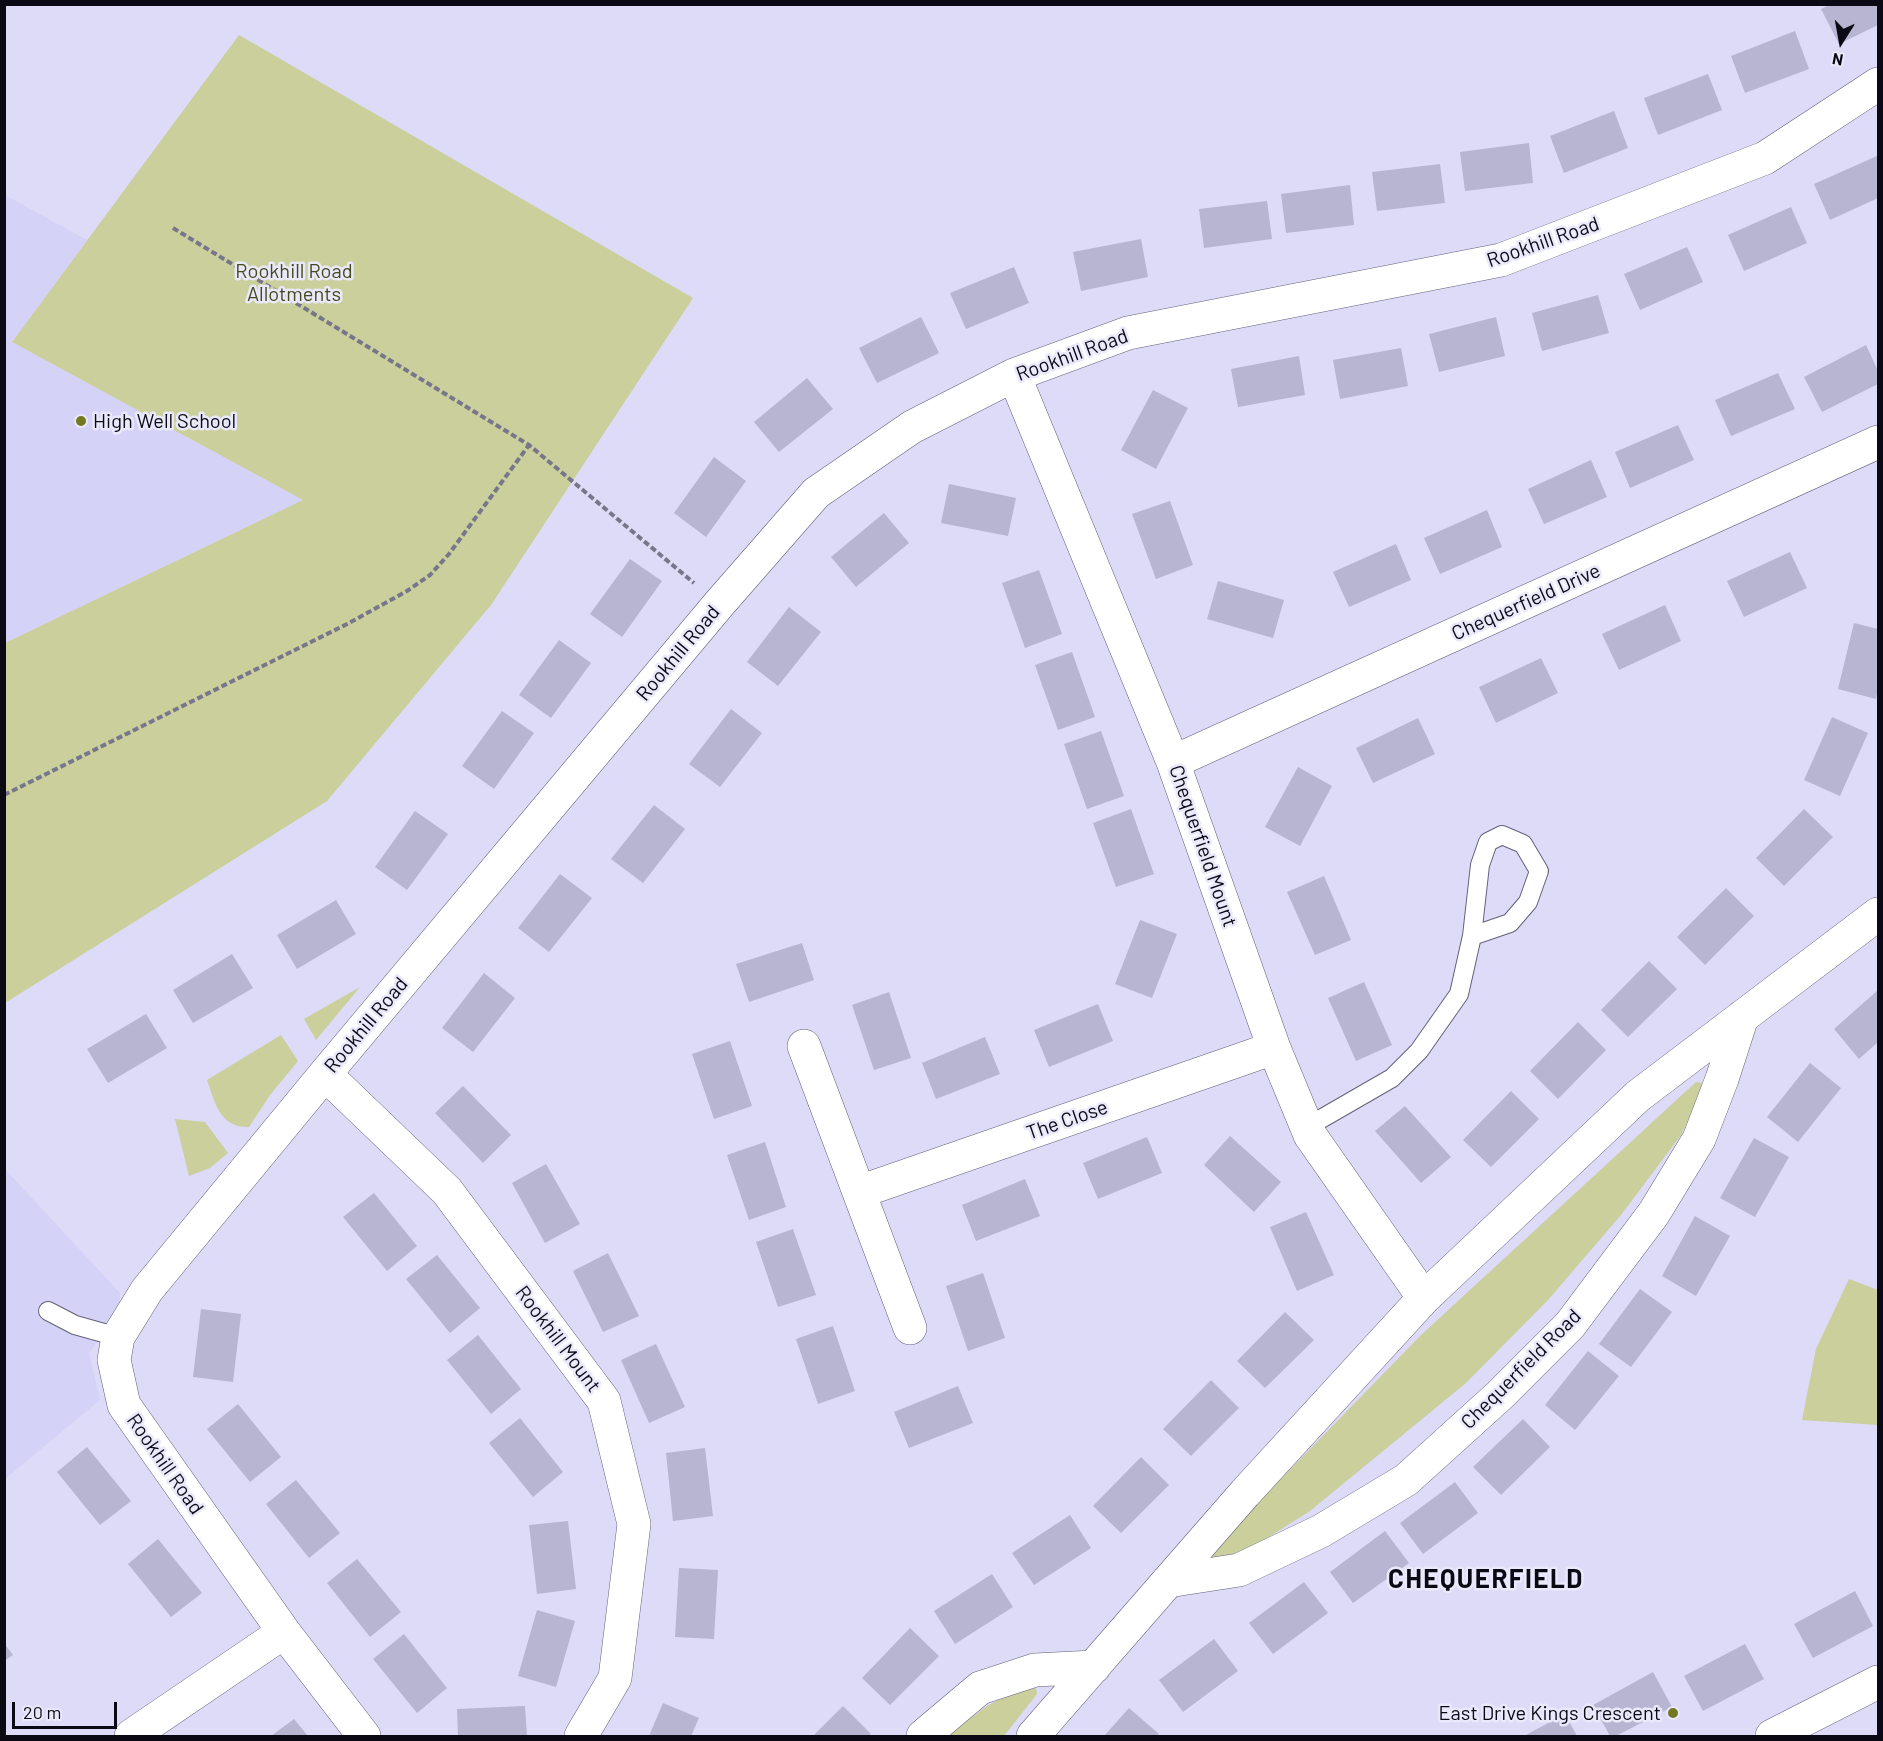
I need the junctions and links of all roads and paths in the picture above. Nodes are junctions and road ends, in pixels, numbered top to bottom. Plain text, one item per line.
1 (1878, 84) edge
2 (173, 228) dead end
3 (1014, 375) junction
4 (529, 445) junction
5 (1877, 446) edge
6 (719, 604) junction
7 (1173, 762) junction
8 (4, 795) edge
9 (1878, 914) edge
10 (1472, 936) junction
11 (1742, 1017) junction
12 (804, 1046) dead end
13 (1274, 1048) junction
14 (325, 1074) junction
15 (1307, 1127) junction
16 (860, 1192) junction
17 (1424, 1298) junction
18 (48, 1311) dead end
19 (910, 1328) dead end
20 (118, 1337) junction
21 (1168, 1581) junction
22 (284, 1632) junction
23 (1094, 1667) junction
24 (1878, 1682) edge
25 (131, 1737) edge
26 (364, 1737) edge
27 (581, 1737) edge
28 (923, 1737) edge
29 (1033, 1737) edge
30 (1772, 1737) edge

1 - 3 street, Rookhill Road
2 - 4 path
3 - 6 street, Rookhill Road
3 - 7 street, Chequerfield Mount
4 - 6 path
4 - 8 path
5 - 7 street, Chequerfield Drive
6 - 14 street, Rookhill Road
7 - 13 street, Chequerfield Mount
9 - 11 street
10 - 10 lane
10 - 15 lane
11 - 17 street
11 - 21 street, Chequerfield Road
12 - 16 street
13 - 15 street, Chequerfield Mount
13 - 16 street, The Close
14 - 20 street, Rookhill Road
14 - 27 street, Rookhill Mount
15 - 17 street, Chequerfield Mount
16 - 19 street
17 - 21 street
18 - 20 lane
20 - 22 street, Rookhill Road
21 - 23 street
22 - 25 street
22 - 26 street, Rookhill Road
23 - 28 street
23 - 29 street
24 - 30 street

